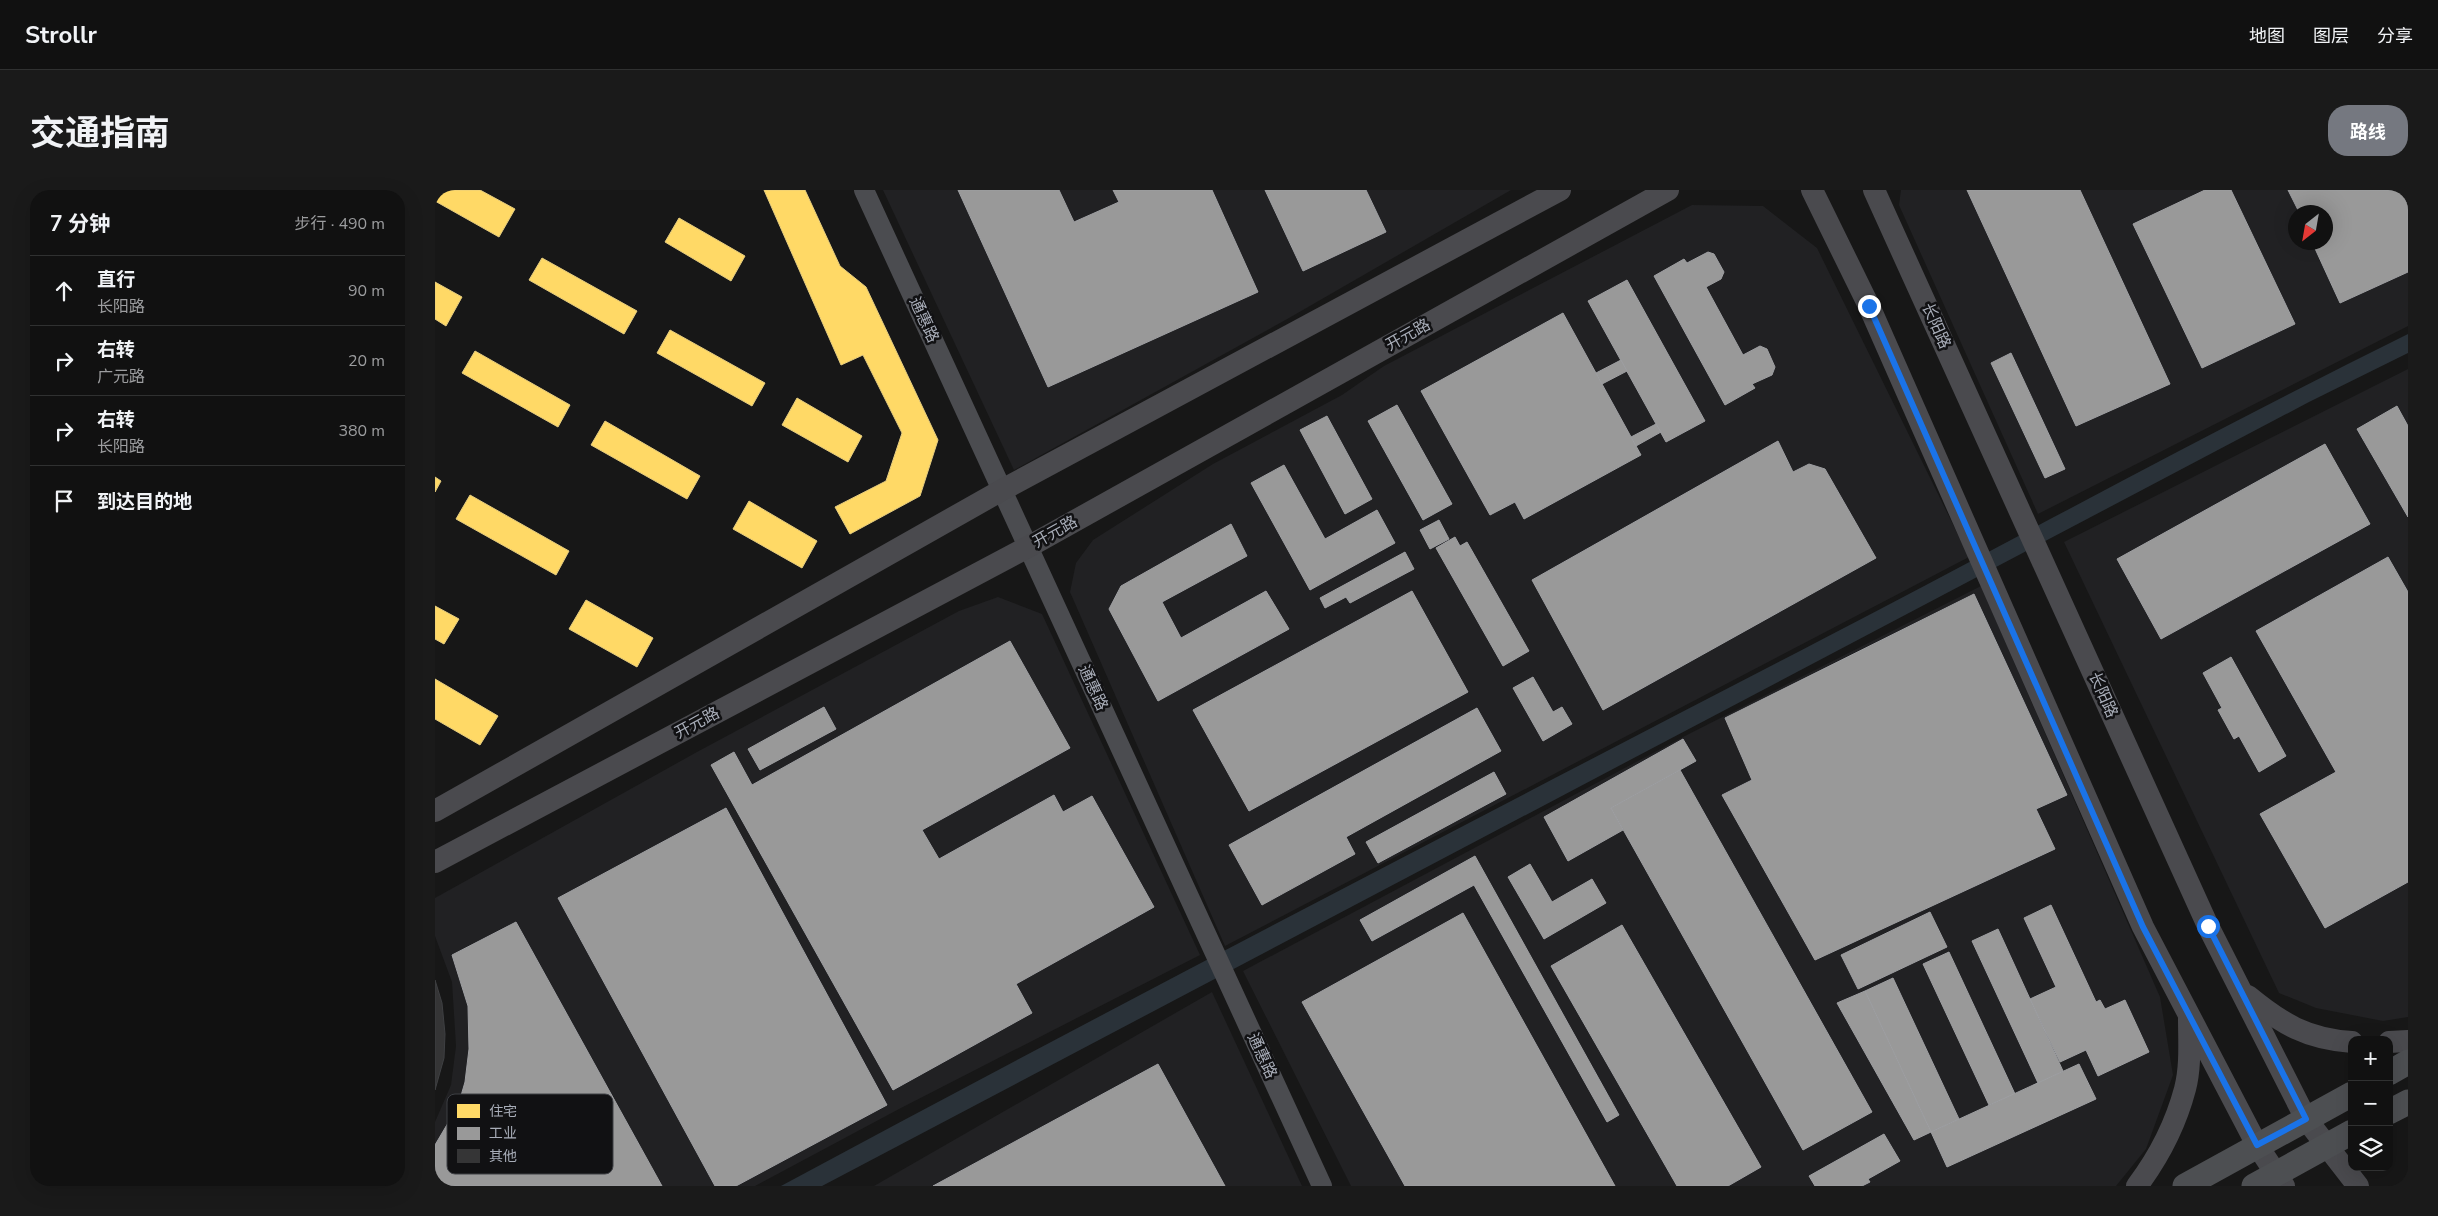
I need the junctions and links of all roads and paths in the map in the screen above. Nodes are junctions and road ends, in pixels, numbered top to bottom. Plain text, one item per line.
1 (864, 190) edge
2 (1560, 190) edge
3 (1667, 190) edge
4 (1812, 190) edge
5 (1874, 190) edge
6 (1002, 490) junction
7 (1028, 547) junction
8 (435, 811) edge
9 (435, 862) edge
10 (2241, 990) junction
11 (2189, 1015) junction
12 (2408, 1041) edge
13 (2348, 1042) edge
14 (2393, 1042) edge
15 (2408, 1062) edge
16 (2393, 1071) edge
17 (2348, 1096) edge
18 (2408, 1102) edge
19 (2393, 1110) edge
20 (2306, 1119) junction
21 (2348, 1134) edge
22 (2257, 1145) junction
23 (2327, 1145) junction
24 (2271, 1182) edge
25 (1322, 1186) edge
26 (2137, 1186) edge
27 (2185, 1186) edge
28 (2358, 1186) edge

1 - 6 street, 通惠路
2 - 6 main road
3 - 7 main road, 开元路
4 - 11 main road
5 - 10 main road, 长阳路
6 - 7 street, 通惠路
6 - 8 main road
7 - 9 main road, 开元路
7 - 25 street, 通惠路
10 - 13 main road
10 - 20 main road, 长阳路
11 - 22 main road
11 - 26 main road
12 - 14 main road
15 - 16 main road
17 - 20 main road
18 - 19 main road
20 - 22 main road
20 - 23 main road, 长阳路
21 - 23 main road
22 - 24 main road
22 - 27 main road
23 - 24 main road
23 - 28 main road, 长阳路

